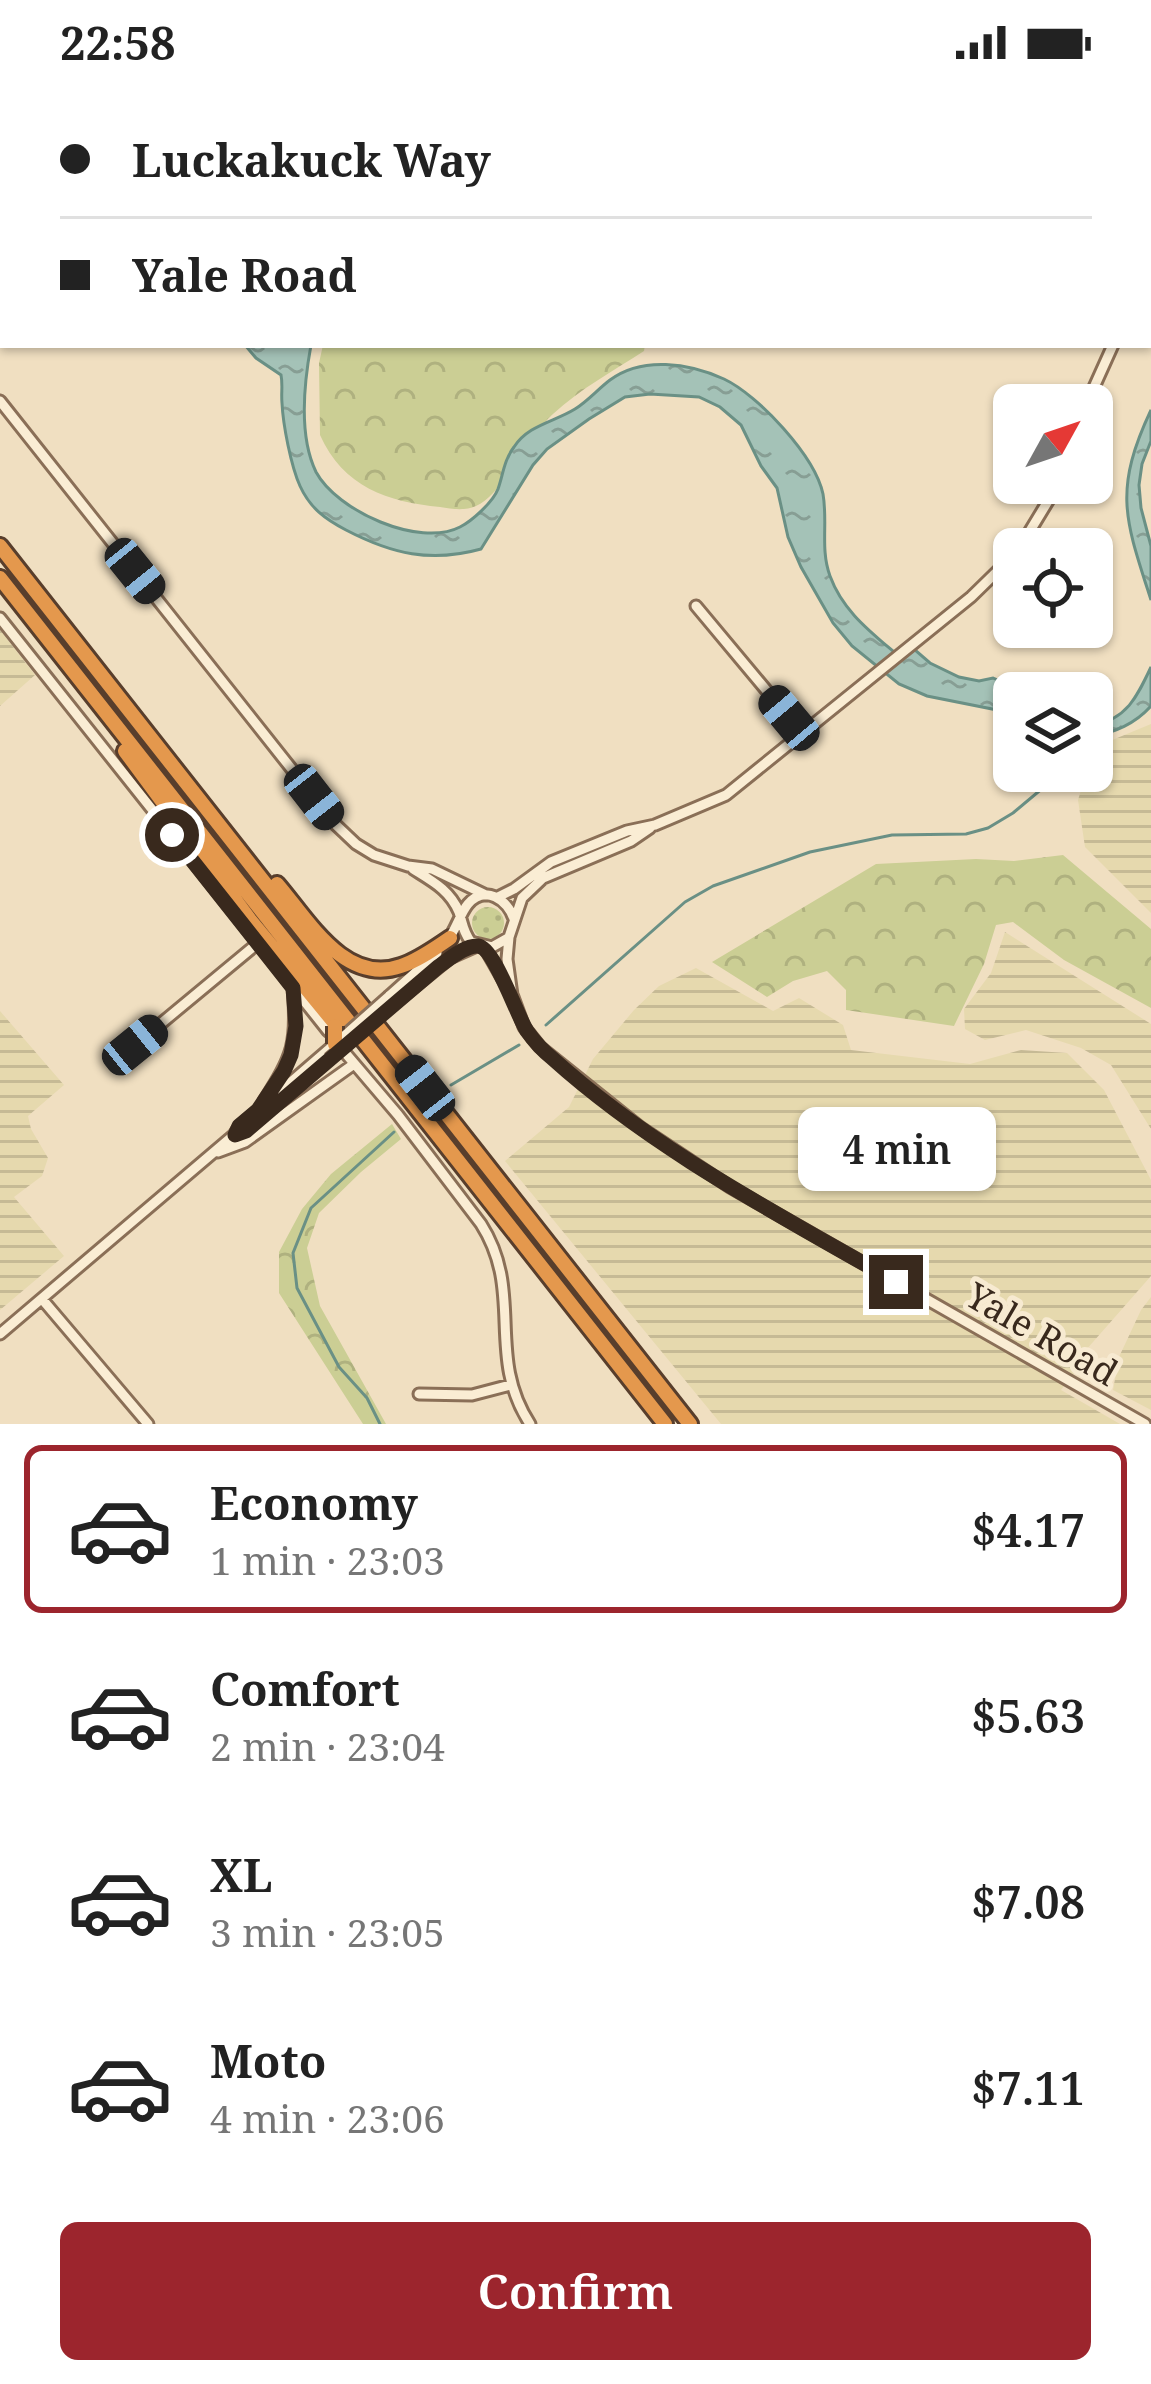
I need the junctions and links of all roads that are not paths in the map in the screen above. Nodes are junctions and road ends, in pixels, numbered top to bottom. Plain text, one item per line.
1 (1112, 348) edge
2 (1095, 384) edge
3 (0, 401) edge
4 (0, 546) edge
5 (993, 575) edge
6 (0, 578) edge
7 (696, 606) dead end
8 (0, 618) edge
9 (104, 709) junction
10 (802, 733) junction
11 (171, 762) junction
12 (655, 825) junction
13 (408, 866) junction
14 (492, 896) junction
15 (462, 919) junction
16 (514, 920) junction
17 (509, 937) junction
18 (450, 938) junction
19 (258, 944) junction
20 (481, 947) junction
21 (293, 988) junction
22 (512, 997) junction
23 (393, 999) junction
24 (314, 1015) junction
25 (296, 1026) junction
26 (135, 1045) dead end
27 (339, 1045) junction
28 (258, 1110) junction
29 (235, 1135) junction
30 (213, 1154) junction
31 (42, 1299) junction
32 (0, 1334) edge
33 (510, 1384) junction
34 (419, 1394) dead end
35 (148, 1424) edge
36 (530, 1424) edge
37 (665, 1424) edge
38 (690, 1424) edge
39 (1145, 1424) edge

1 - 2 street
3 - 13 street
4 - 11 highway
5 - 10 street
6 - 9 highway
7 - 10 street
8 - 19 street
9 - 27 highway
9 - 37 highway
10 - 12 street
11 - 18 highway
11 - 38 highway
12 - 14 street
12 - 16 street
13 - 14 street
13 - 15 street
14 - 15 street
14 - 16 street
15 - 18 street
15 - 20 street
16 - 17 street
17 - 20 street
17 - 22 street, Yale Road
18 - 23 street
19 - 21 street
19 - 26 street
20 - 22 street, Yale Road
20 - 23 street
21 - 24 street
21 - 25 street
22 - 39 street, Yale Road
23 - 27 street, bridge
24 - 25 street
24 - 27 street
25 - 28 street
27 - 28 street
27 - 29 street
27 - 30 street
27 - 33 street
28 - 29 street
29 - 30 street
30 - 31 street
31 - 32 street
31 - 35 street
33 - 34 street
33 - 36 street

